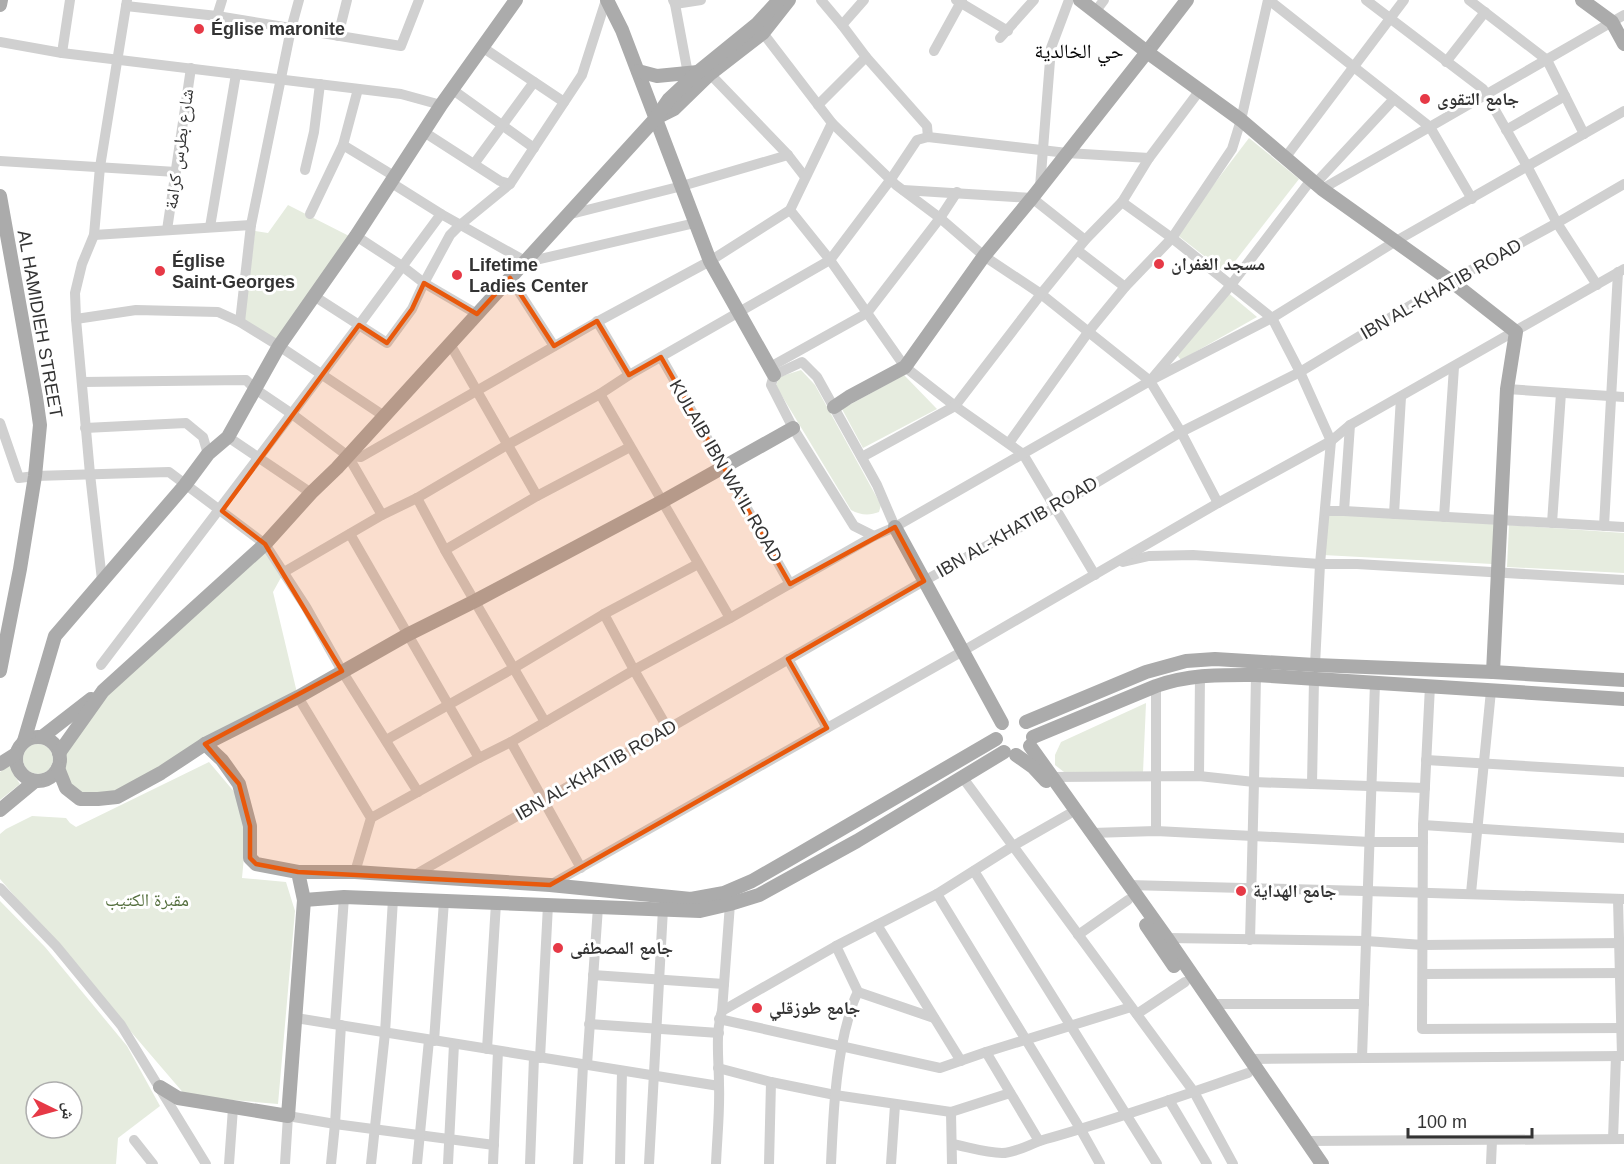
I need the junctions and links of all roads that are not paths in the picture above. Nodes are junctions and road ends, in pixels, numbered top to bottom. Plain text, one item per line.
1 (1, 0) edge
2 (70, 0) edge
3 (222, 0) edge
4 (299, 0) edge
5 (347, 0) edge
6 (419, 0) edge
7 (516, 0) edge
8 (607, 0) edge
9 (701, 0) edge
10 (789, 0) edge
11 (821, 0) edge
12 (864, 0) edge
13 (1034, 0) edge
14 (1069, 0) edge
15 (1080, 0) edge
16 (1104, 0) edge
17 (1187, 0) edge
18 (1268, 0) edge
19 (1366, 0) edge
20 (1404, 0) edge
21 (1469, 0) edge
22 (1582, 0) edge
23 (959, 1) edge
24 (674, 2) edge
25 (773, 2) edge
26 (126, 3) edge
27 (0, 5) edge
28 (1095, 12) junction
29 (1485, 12) junction
30 (217, 16) junction
31 (1389, 19) junction
32 (1618, 19) edge
33 (842, 24) junction
34 (291, 29) junction
35 (763, 33) junction
36 (338, 36) junction
37 (0, 42) edge
38 (1624, 44) edge
39 (482, 47) junction
40 (934, 51) dead end
41 (1147, 52) junction
42 (62, 53) junction
43 (866, 57) junction
44 (117, 60) junction
45 (1547, 60) junction
46 (1446, 62) junction
47 (1353, 67) junction
48 (191, 68) junction
49 (638, 71) junction
50 (698, 73) junction
51 (236, 74) junction
52 (281, 79) junction
53 (534, 82) junction
54 (320, 84) junction
55 (358, 89) junction
56 (453, 90) junction
57 (1200, 90) junction
58 (1485, 95) junction
59 (1565, 96) junction
60 (1394, 99) junction
61 (564, 102) junction
62 (441, 105) junction
63 (818, 105) junction
64 (1624, 111) edge
65 (656, 118) junction
66 (1241, 120) junction
67 (832, 123) junction
68 (502, 125) junction
69 (1430, 127) junction
70 (1506, 130) junction
71 (424, 132) junction
72 (1584, 134) junction
73 (928, 137) junction
74 (343, 145) junction
75 (534, 148) junction
76 (1043, 151) junction
77 (1067, 153) junction
78 (788, 155) junction
79 (1149, 158) junction
80 (1285, 158) junction
81 (0, 160) edge
82 (474, 164) junction
83 (1527, 166) junction
84 (100, 167) junction
85 (305, 170) dead end
86 (176, 172) junction
87 (805, 177) junction
88 (392, 179) junction
89 (891, 180) junction
90 (510, 184) junction
91 (1316, 184) junction
92 (1624, 184) edge
93 (682, 186) junction
94 (903, 189) junction
95 (957, 192) junction
96 (1036, 192) junction
97 (0, 196) edge
98 (1472, 199) junction
99 (1122, 202) junction
100 (790, 210) junction
101 (310, 214) dead end
102 (441, 214) junction
103 (567, 215) junction
104 (940, 218) junction
105 (695, 223) junction
106 (1557, 223) junction
107 (251, 225) junction
108 (460, 225) junction
109 (210, 227) junction
110 (167, 230) junction
111 (94, 235) junction
112 (356, 236) junction
113 (1172, 238) junction
114 (1085, 240) junction
115 (1396, 241) junction
116 (1077, 250) junction
117 (984, 256) junction
118 (830, 260) junction
119 (710, 261) junction
120 (524, 262) junction
121 (402, 266) junction
122 (1621, 271) edge
123 (510, 278) junction
124 (1451, 281) junction
125 (424, 283) junction
126 (1231, 285) junction
127 (1596, 285) junction
128 (1125, 287) junction
129 (1041, 294) junction
130 (314, 296) junction
131 (738, 312) junction
132 (867, 313) junction
133 (477, 314) junction
134 (1272, 318) junction
135 (76, 319) junction
136 (597, 321) junction
137 (240, 322) junction
138 (359, 325) junction
139 (1089, 331) junction
140 (1516, 332) junction
141 (450, 344) junction
142 (279, 346) junction
143 (554, 346) junction
144 (661, 357) junction
145 (905, 367) junction
146 (1454, 367) junction
147 (772, 371) junction
148 (1300, 372) junction
149 (322, 375) junction
150 (629, 375) junction
151 (1150, 381) junction
152 (82, 382) junction
153 (255, 389) junction
154 (1507, 389) junction
155 (476, 390) junction
156 (1561, 393) junction
157 (600, 394) junction
158 (1612, 396) junction
159 (1401, 397) junction
160 (1624, 397) edge
161 (955, 406) junction
162 (834, 407) junction
163 (292, 414) junction
164 (384, 416) junction
165 (0, 423) edge
166 (1350, 425) junction
167 (86, 428) junction
168 (793, 428) junction
169 (1181, 432) junction
170 (228, 437) junction
171 (1331, 441) junction
172 (1009, 443) junction
173 (507, 445) junction
174 (630, 447) junction
175 (208, 454) junction
176 (1023, 454) junction
177 (348, 456) junction
178 (259, 458) junction
179 (862, 458) junction
180 (723, 466) junction
181 (90, 474) junction
182 (35, 476) junction
183 (185, 484) junction
184 (311, 493) junction
185 (537, 496) junction
186 (417, 498) junction
187 (663, 501) junction
188 (1218, 503) junction
189 (1056, 507) junction
190 (220, 510) junction
191 (1325, 511) junction
192 (1344, 511) junction
193 (1394, 514) junction
194 (382, 515) junction
195 (1444, 517) junction
196 (1501, 520) junction
197 (1552, 523) junction
198 (1604, 526) junction
199 (895, 527) junction
200 (1624, 527) edge
201 (350, 534) junction
202 (874, 536) junction
203 (265, 544) junction
204 (445, 550) junction
205 (698, 564) junction
206 (1320, 564) junction
207 (1112, 565) junction
208 (284, 572) junction
209 (1498, 572) junction
210 (1095, 574) junction
211 (102, 580) junction
212 (924, 580) junction
213 (1624, 580) edge
214 (790, 584) junction
215 (475, 602) junction
216 (604, 614) junction
217 (730, 618) junction
218 (407, 635) junction
219 (963, 651) junction
220 (788, 659) junction
221 (101, 665) dead end
222 (514, 668) junction
223 (634, 670) junction
224 (0, 671) edge
225 (342, 671) junction
226 (1314, 672) junction
227 (1493, 672) junction
228 (1200, 675) junction
229 (1256, 675) junction
230 (1624, 680) edge
231 (1376, 683) junction
232 (1156, 686) junction
233 (1430, 686) junction
234 (103, 691) junction
235 (1491, 691) junction
236 (298, 697) junction
237 (1624, 699) edge
238 (448, 704) junction
239 (545, 722) junction
240 (1026, 722) junction
241 (1002, 723) junction
242 (827, 728) junction
243 (668, 729) junction
244 (42, 737) junction
245 (996, 739) junction
246 (386, 740) junction
247 (24, 741) junction
248 (511, 742) junction
249 (1031, 742) junction
250 (206, 744) junction
251 (16, 753) junction
252 (59, 753) junction
253 (1010, 753) junction
254 (478, 758) junction
255 (1426, 760) junction
256 (1483, 763) junction
257 (0, 764) edge
258 (58, 768) junction
259 (1624, 772) edge
260 (1156, 775) junction
261 (1199, 776) junction
262 (1052, 777) junction
263 (963, 778) junction
264 (35, 781) junction
265 (1254, 782) junction
266 (1312, 784) junction
267 (1372, 787) junction
268 (1425, 788) junction
269 (418, 792) junction
270 (543, 801) junction
271 (0, 810) edge
272 (1069, 814) junction
273 (371, 818) junction
274 (1424, 825) junction
275 (1477, 829) junction
276 (1156, 831) junction
277 (1092, 833) junction
278 (1252, 835) junction
279 (1624, 838) edge
280 (1370, 842) junction
281 (1423, 842) junction
282 (1013, 846) junction
283 (581, 868) junction
284 (974, 871) junction
285 (298, 872) junction
286 (355, 872) junction
287 (413, 876) junction
288 (550, 885) junction
289 (1128, 885) junction
290 (0, 888) edge
291 (1251, 888) junction
292 (1368, 892) junction
293 (1423, 892) junction
294 (1471, 893) junction
295 (937, 894) junction
296 (344, 897) junction
297 (393, 899) junction
298 (1621, 899) edge
299 (304, 900) junction
300 (1128, 900) junction
301 (444, 901) junction
302 (496, 903) junction
303 (730, 904) junction
304 (548, 905) junction
305 (598, 907) junction
306 (663, 909) junction
307 (877, 925) junction
308 (1078, 935) junction
309 (1167, 938) junction
310 (1250, 940) junction
311 (1366, 941) junction
312 (1622, 943) edge
313 (1423, 945) junction
314 (836, 946) junction
315 (1622, 973) edge
316 (1422, 974) junction
317 (593, 975) junction
318 (658, 980) junction
319 (1185, 982) junction
320 (724, 984) junction
321 (858, 992) junction
322 (1211, 1004) junction
323 (1364, 1004) junction
324 (1134, 1011) junction
325 (721, 1015) junction
326 (296, 1018) junction
327 (934, 1018) junction
328 (589, 1024) junction
329 (338, 1025) junction
330 (1071, 1026) junction
331 (1622, 1028) edge
332 (655, 1029) junction
333 (385, 1033) junction
334 (719, 1033) junction
335 (432, 1040) junction
336 (1026, 1040) junction
337 (454, 1044) junction
338 (842, 1046) junction
339 (492, 1050) junction
340 (986, 1052) junction
341 (1621, 1056) edge
342 (537, 1057) junction
343 (1362, 1058) junction
344 (961, 1061) junction
345 (585, 1065) junction
346 (1248, 1066) junction
347 (718, 1068) junction
348 (622, 1071) junction
349 (654, 1076) junction
350 (771, 1082) junction
351 (719, 1086) junction
352 (160, 1087) junction
353 (1194, 1092) junction
354 (1010, 1093) junction
355 (835, 1095) junction
356 (1169, 1100) junction
357 (895, 1105) junction
358 (233, 1108) junction
359 (951, 1112) junction
360 (1126, 1114) junction
361 (288, 1116) junction
362 (335, 1124) junction
363 (376, 1129) junction
364 (1081, 1130) junction
365 (420, 1135) junction
366 (448, 1139) junction
367 (1618, 1139) edge
368 (134, 1140) dead end
369 (1492, 1140) junction
370 (1039, 1141) junction
371 (1306, 1141) junction
372 (952, 1144) junction
373 (494, 1145) junction
374 (153, 1164) edge
375 (206, 1164) edge
376 (229, 1164) edge
377 (285, 1164) edge
378 (331, 1164) edge
379 (371, 1164) edge
380 (417, 1164) edge
381 (448, 1164) edge
382 (493, 1164) edge
383 (530, 1164) edge
384 (578, 1164) edge
385 (620, 1164) edge
386 (649, 1164) edge
387 (716, 1164) edge
388 (769, 1164) edge
389 (831, 1164) edge
390 (891, 1164) edge
391 (952, 1164) edge
392 (1100, 1164) edge
393 (1157, 1164) edge
394 (1207, 1164) edge
395 (1233, 1164) edge
396 (1311, 1164) edge
397 (1322, 1164) edge
398 (1491, 1164) edge

1 - 27 main road
2 - 42 street
3 - 30 street
4 - 34 street
5 - 36 street
6 - 36 street
7 - 39 main road
8 - 49 main road
8 - 61 street
9 - 24 street
10 - 35 main road
11 - 33 street
12 - 33 street
13 - 23 street
14 - 76 street
15 - 28 main road
16 - 28 street
17 - 41 main road
18 - 47 street
18 - 66 street
19 - 31 street
20 - 31 street
21 - 29 street
22 - 32 main road
23 - 40 street
24 - 50 street
25 - 50 main road
26 - 30 street
26 - 44 street
28 - 41 main road
29 - 45 street
29 - 46 street
30 - 34 street
31 - 46 street
31 - 47 street
32 - 38 main road
32 - 45 street
33 - 43 street
34 - 36 street
34 - 52 street
35 - 50 main road
35 - 63 street
37 - 42 street
39 - 53 street
39 - 56 main road
41 - 57 main road
41 - 77 main road
42 - 44 street
43 - 63 street
43 - 73 street
44 - 48 street
44 - 84 street
45 - 58 street
45 - 59 street
46 - 58 street
47 - 60 street
47 - 80 street
48 - 51 street
48 - 86 street, شارع بطرس كرامة
49 - 50 main road
49 - 65 main road
50 - 65 main road
50 - 78 street
51 - 52 street
51 - 109 street
52 - 54 street
52 - 107 street
53 - 61 street
53 - 68 street
54 - 55 street
54 - 85 street
55 - 62 street
55 - 74 street
56 - 62 main road
56 - 68 street
57 - 66 main road
57 - 79 street
58 - 69 street
58 - 70 street
59 - 70 street
59 - 72 street
60 - 69 street
60 - 91 street
61 - 75 street
62 - 71 main road
63 - 67 street
64 - 72 street
65 - 93 main road
65 - 103 main road
66 - 80 main road
66 - 113 street
67 - 87 street
67 - 89 street
68 - 75 street
68 - 82 street
69 - 91 street
69 - 98 street
70 - 83 street
71 - 82 street
71 - 88 main road
72 - 83 street
73 - 76 street
73 - 89 street
74 - 88 street
74 - 101 street
75 - 90 street
76 - 77 street
76 - 96 street
77 - 79 street
77 - 96 main road
78 - 87 street
78 - 93 street
79 - 99 street
80 - 91 main road
81 - 84 street
82 - 90 street
83 - 98 street
83 - 106 street
84 - 86 street
84 - 111 street
86 - 110 street, شارع بطرس كرامة
87 - 100 street
88 - 102 street
88 - 112 main road
89 - 94 street
89 - 118 street
90 - 108 street
91 - 115 main road
91 - 126 street
92 - 106 street, IBN AL-KHATIB ROAD
93 - 103 street
93 - 105 main road
94 - 95 street
94 - 104 street
95 - 96 street
95 - 104 street
96 - 114 street
96 - 117 main road
97 - 182 main road, AL HAMIDIEH STREET
98 - 115 street
99 - 113 street
99 - 114 street
100 - 118 street
100 - 119 street
102 - 108 street
102 - 121 street
103 - 120 main road
104 - 117 street
104 - 132 street
105 - 119 main road
105 - 120 street
106 - 124 street, IBN AL-KHATIB ROAD
106 - 127 street
107 - 109 street
107 - 137 street
108 - 120 street
108 - 125 street
109 - 110 street
110 - 111 street
111 - 135 street
112 - 121 street
112 - 130 main road
113 - 126 street
113 - 128 street
114 - 116 street
115 - 124 main road
115 - 134 street
116 - 128 street
116 - 129 street
117 - 129 street
117 - 145 main road
118 - 131 street
118 - 132 street
119 - 131 main road
119 - 136 street
120 - 123 main road
121 - 125 street
121 - 138 street
122 - 127 street
122 - 158 street
123 - 133 main road
123 - 143 street
124 - 140 main road
124 - 148 street, IBN AL-KHATIB ROAD
125 - 133 street
125 - 138 street
126 - 134 street
126 - 151 street
127 - 140 street
128 - 139 street
129 - 139 street
129 - 161 street
130 - 138 street
130 - 142 main road
131 - 144 street
131 - 147 main road
132 - 145 street
132 - 147 street
133 - 141 main road
134 - 148 street
134 - 151 street
135 - 137 street
135 - 152 street
136 - 143 street
136 - 150 street
137 - 142 street
138 - 149 street
139 - 151 street
139 - 172 street
140 - 146 street
140 - 154 main road
141 - 155 street
141 - 164 main road
142 - 149 street
142 - 153 main road
143 - 155 street
144 - 150 street
144 - 180 street, KULAIB IBN WA'IL ROAD
145 - 161 street
145 - 162 main road
146 - 159 street
146 - 195 street
147 - 162 street
147 - 168 street
148 - 169 street, IBN AL-KHATIB ROAD
148 - 171 street
149 - 163 street
149 - 164 street
150 - 157 street
151 - 169 street
151 - 176 street
152 - 153 street
152 - 167 street
153 - 163 street
153 - 170 main road
154 - 156 street
154 - 196 main road
155 - 173 street
155 - 177 street
156 - 158 street
156 - 197 street
157 - 173 street
157 - 174 street
158 - 160 street
158 - 198 street
159 - 166 street
159 - 193 street
161 - 172 street
161 - 179 street
162 - 179 street
163 - 177 street
163 - 178 street
164 - 177 main road
165 - 182 street
166 - 171 street
166 - 192 street
167 - 175 street
167 - 181 street
168 - 180 main road
168 - 202 street
169 - 188 street
169 - 189 street, IBN AL-KHATIB ROAD
170 - 175 main road
170 - 178 street
171 - 188 street
171 - 191 street
172 - 176 street
173 - 185 street
173 - 186 street
174 - 185 street
174 - 187 street
175 - 183 main road
176 - 189 street
176 - 199 street
177 - 184 main road
177 - 194 street
178 - 184 street
178 - 190 street
179 - 199 street
180 - 187 main road
180 - 214 street, KULAIB IBN WA'IL ROAD
181 - 182 street
181 - 183 street
181 - 211 street
182 - 224 main road, AL HAMIDIEH STREET
183 - 190 street
183 - 211 main road
184 - 203 main road
185 - 204 street
186 - 194 street
186 - 204 street
187 - 205 street
187 - 215 main road
188 - 207 street
189 - 210 street
189 - 212 street, IBN AL-KHATIB ROAD
190 - 203 street
190 - 221 street
191 - 192 street
191 - 206 street
192 - 193 street
193 - 195 street
194 - 201 street
195 - 196 street
196 - 197 street
196 - 209 main road
197 - 198 street
198 - 200 street
199 - 202 street
199 - 212 main road
201 - 208 street
201 - 218 street
202 - 214 street
203 - 208 street
203 - 234 main road
204 - 215 street
205 - 216 street
205 - 217 street
206 - 207 street
206 - 209 street
206 - 226 street
207 - 210 street
208 - 225 street
209 - 213 street
209 - 227 main road
210 - 219 street
211 - 247 main road
212 - 219 main road
212 - 220 street, IBN AL-KHATIB ROAD
214 - 217 street
215 - 218 main road
215 - 222 street
216 - 222 street
216 - 223 street
217 - 223 street
218 - 225 main road
218 - 238 street
219 - 241 main road
219 - 242 street
220 - 242 street
220 - 243 street, IBN AL-KHATIB ROAD
222 - 238 street
222 - 239 street
223 - 239 street
223 - 243 street
225 - 236 main road
225 - 246 street
226 - 227 main road
226 - 229 main road
226 - 231 main road
226 - 240 main road
226 - 266 street
227 - 230 main road
228 - 229 main road
228 - 232 main road
228 - 261 street
229 - 265 street
231 - 233 main road
231 - 267 street
232 - 249 main road
232 - 260 street
233 - 235 main road
233 - 255 street
234 - 244 main road
234 - 252 main road
235 - 237 main road
235 - 256 street
236 - 250 main road
236 - 273 street
238 - 246 street
238 - 254 street
239 - 248 street
240 - 241 main road
240 - 249 main road
241 - 245 main road
242 - 283 street
243 - 270 street, IBN AL-KHATIB ROAD
244 - 247 main road
244 - 252 main road
245 - 253 main road
245 - 288 main road
246 - 269 street
247 - 251 main road
248 - 254 street
248 - 270 street
249 - 253 main road
249 - 262 main road
250 - 258 main road
250 - 285 main road
251 - 257 main road
251 - 264 main road
252 - 258 main road
253 - 263 main road
253 - 272 main road
254 - 269 street
255 - 256 street
255 - 268 street
256 - 259 street
256 - 275 street
258 - 264 main road
260 - 261 street
260 - 262 street
260 - 276 street
261 - 265 street
262 - 277 main road
263 - 282 street
263 - 303 main road
264 - 271 main road
265 - 266 street
265 - 278 street
266 - 267 street
267 - 268 street
267 - 280 street
268 - 274 street
269 - 273 street
270 - 283 street
270 - 287 street, IBN AL-KHATIB ROAD
272 - 282 street
272 - 300 main road
273 - 286 street
274 - 275 street
274 - 281 street
275 - 279 street
275 - 294 street
276 - 277 street
276 - 278 street
277 - 289 main road
278 - 280 street
278 - 291 street
280 - 281 street
280 - 292 street
281 - 293 street
282 - 284 street
282 - 308 street
283 - 288 street
284 - 295 street
284 - 330 street
285 - 286 main road
285 - 299 main road
286 - 287 main road
287 - 288 main road
289 - 291 street
289 - 309 main road
290 - 352 street
291 - 292 street
291 - 310 street
292 - 293 street
292 - 311 street
293 - 294 street
293 - 313 street
294 - 298 street
295 - 307 street
295 - 336 street
296 - 297 main road
296 - 299 main road
296 - 329 street
297 - 301 main road
297 - 333 street
298 - 312 street
299 - 326 main road
300 - 308 street
300 - 319 main road
301 - 302 main road
301 - 335 street
302 - 304 main road
302 - 339 street
303 - 306 main road
303 - 320 street
304 - 305 main road
304 - 342 street
305 - 306 main road
305 - 317 street
306 - 318 street
307 - 314 street
307 - 327 street
308 - 324 street
309 - 310 street
309 - 322 main road
310 - 311 street
311 - 313 street
311 - 323 street
312 - 313 street
312 - 315 street
313 - 316 street
314 - 321 street
314 - 325 street
315 - 316 street
315 - 331 street
316 - 331 street
317 - 318 street
317 - 328 street
318 - 320 street
318 - 332 street
319 - 324 street
319 - 346 main road
320 - 325 street
321 - 327 street
321 - 338 street
322 - 323 street
322 - 346 main road
323 - 343 street
324 - 330 street
324 - 353 street
325 - 334 street
325 - 338 street
326 - 329 street
326 - 361 main road
327 - 344 street
328 - 332 street
328 - 345 street
329 - 333 street
329 - 362 street
330 - 336 street
330 - 360 street
331 - 341 street
332 - 334 street
332 - 349 street
333 - 335 street
333 - 363 street
334 - 347 street
335 - 337 street
335 - 365 street
336 - 340 street
336 - 364 street
337 - 339 street
337 - 366 street
338 - 344 street
338 - 355 street
339 - 342 street
339 - 373 street
340 - 344 street
340 - 354 street
341 - 343 street
341 - 367 street
342 - 345 street
342 - 383 street
343 - 346 street
345 - 348 street
345 - 384 street
346 - 353 street
346 - 371 main road
346 - 396 main road
347 - 350 street
347 - 351 street
348 - 349 street
348 - 385 street
349 - 351 street
349 - 386 street
350 - 355 street
350 - 388 street
351 - 387 street
352 - 358 main road
352 - 375 street
353 - 356 street
353 - 395 street
354 - 359 street
354 - 370 street
355 - 357 street
355 - 389 street
356 - 360 street
356 - 394 street
357 - 359 street
357 - 390 street
358 - 361 main road
358 - 376 street
359 - 372 street
360 - 364 street
360 - 393 street
361 - 362 street
361 - 377 street
362 - 363 street
362 - 378 street
363 - 365 street
363 - 379 street
364 - 370 street
364 - 392 street
365 - 366 street
365 - 380 street
366 - 373 street
366 - 381 street
367 - 369 street
368 - 374 street
369 - 371 street
369 - 398 street
370 - 372 street
371 - 397 main road
372 - 391 street
373 - 382 street

